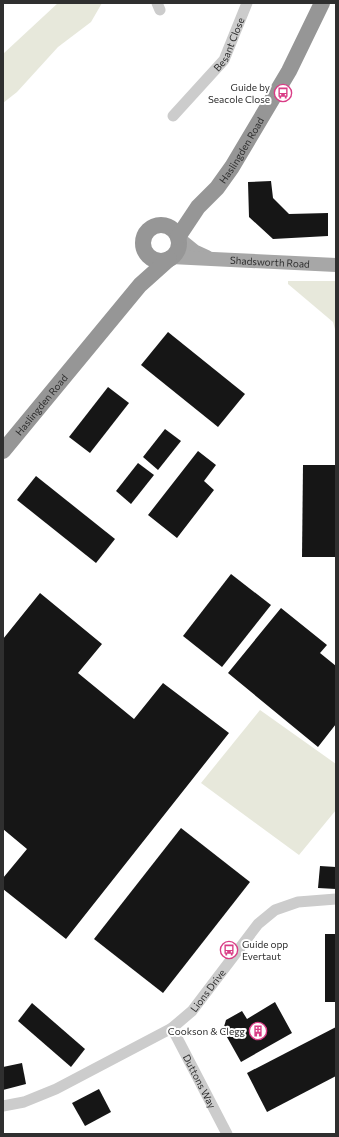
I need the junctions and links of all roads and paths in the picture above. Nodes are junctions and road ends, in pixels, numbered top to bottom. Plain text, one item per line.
1 (247, 3) edge
2 (322, 3) edge
3 (172, 116) dead end
4 (198, 207) junction
5 (157, 225) junction
6 (178, 238) junction
7 (146, 252) junction
8 (170, 258) junction
9 (209, 258) junction
10 (334, 264) edge
11 (140, 285) junction
12 (3, 451) edge
13 (336, 899) edge
14 (172, 1028) junction
15 (3, 1106) edge
16 (227, 1134) edge

1 - 3 street, Besant Close
2 - 4 highway, Haslingden Road
4 - 5 highway, Haslingden Road
4 - 6 highway, Haslingden Road
5 - 6 highway
5 - 7 highway
6 - 8 highway
6 - 9 main road, Shadsworth Road
7 - 8 highway
7 - 11 highway, Haslingden Road
8 - 9 main road, Shadsworth Road
8 - 11 highway, Haslingden Road
9 - 10 main road, Shadsworth Road
11 - 12 highway, Haslingden Road
13 - 14 street, Lions Drive
14 - 15 street, Lions Drive
14 - 16 street, Duttons Way

